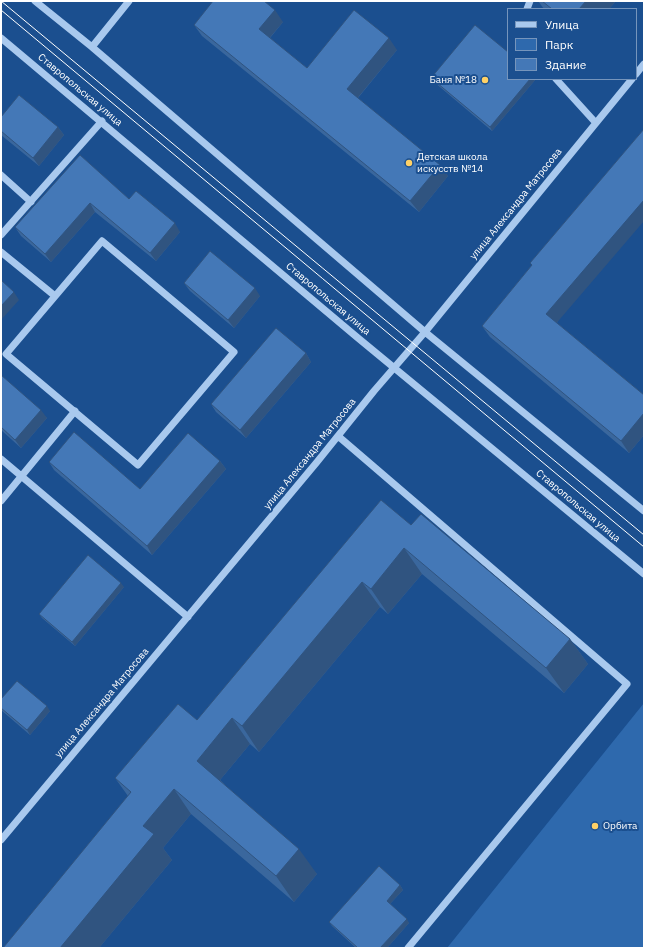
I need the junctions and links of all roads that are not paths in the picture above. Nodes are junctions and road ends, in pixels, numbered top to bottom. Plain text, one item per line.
1 (35, 1) edge
2 (129, 1) edge
3 (1, 38) edge
4 (92, 47) junction
5 (644, 64) edge
6 (637, 73) edge
7 (557, 80) edge
8 (631, 80) edge
9 (102, 121) junction
10 (595, 122) junction
11 (1, 175) edge
12 (31, 202) junction
13 (1, 236) edge
14 (1, 252) edge
15 (55, 296) junction
16 (425, 332) junction
17 (394, 367) junction
18 (75, 411) junction
19 (338, 436) junction
20 (1, 459) edge
21 (21, 476) junction
22 (1, 501) edge
23 (644, 511) edge
24 (644, 574) edge
25 (188, 617) junction
26 (1, 840) edge
27 (408, 948) edge

1 - 4 street
2 - 4 street
3 - 9 street, Ставропольская улица
4 - 16 street
5 - 6 street
7 - 10 street
8 - 10 street, улица Александра Матросова
9 - 12 street
9 - 17 street, Ставропольская улица
10 - 16 street, улица Александра Матросова
11 - 12 street
12 - 13 street
14 - 15 street
15 - 18 street
15 - 18 street
16 - 17 street, улица Александра Матросова
16 - 23 street
17 - 19 street, улица Александра Матросова
17 - 24 street, Ставропольская улица
18 - 21 street
19 - 25 street, улица Александра Матросова
19 - 27 street
20 - 21 street
21 - 22 street
21 - 25 street
25 - 26 street, улица Александра Матросова

